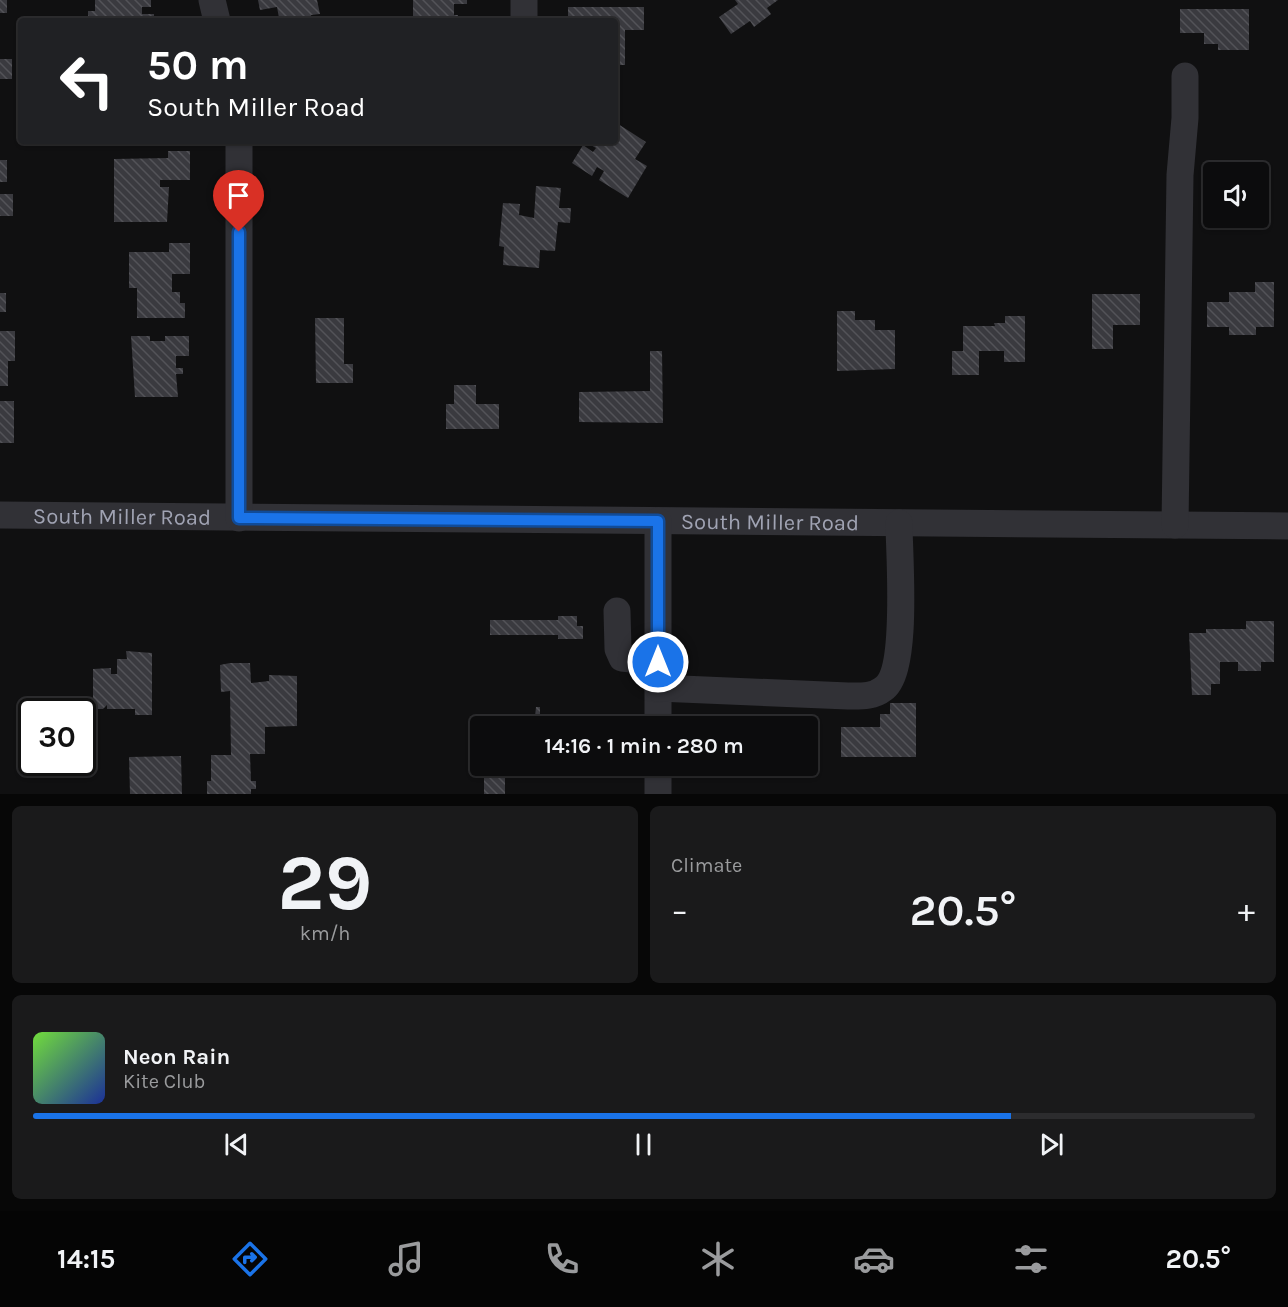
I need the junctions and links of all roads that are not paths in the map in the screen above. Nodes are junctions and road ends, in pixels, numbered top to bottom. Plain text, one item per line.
1 (212, 0) edge
2 (524, 0) edge
3 (216, 18) edge
4 (524, 18) edge
5 (1185, 76) dead end
6 (239, 144) edge
7 (0, 515) edge
8 (239, 518) junction
9 (658, 521) junction
10 (899, 523) junction
11 (1175, 525) junction
12 (1288, 526) edge
13 (617, 611) dead end
14 (658, 662) junction
15 (658, 688) junction
16 (658, 716) edge
17 (658, 776) edge
18 (658, 794) edge

1 - 3 street
2 - 4 street
5 - 11 street
6 - 8 street
7 - 8 street, South Miller Road
8 - 9 street, South Miller Road
9 - 10 street, South Miller Road
9 - 14 street
10 - 11 street, South Miller Road
10 - 15 street
11 - 12 street, South Miller Road
13 - 14 street
14 - 15 street
15 - 16 street
17 - 18 street

